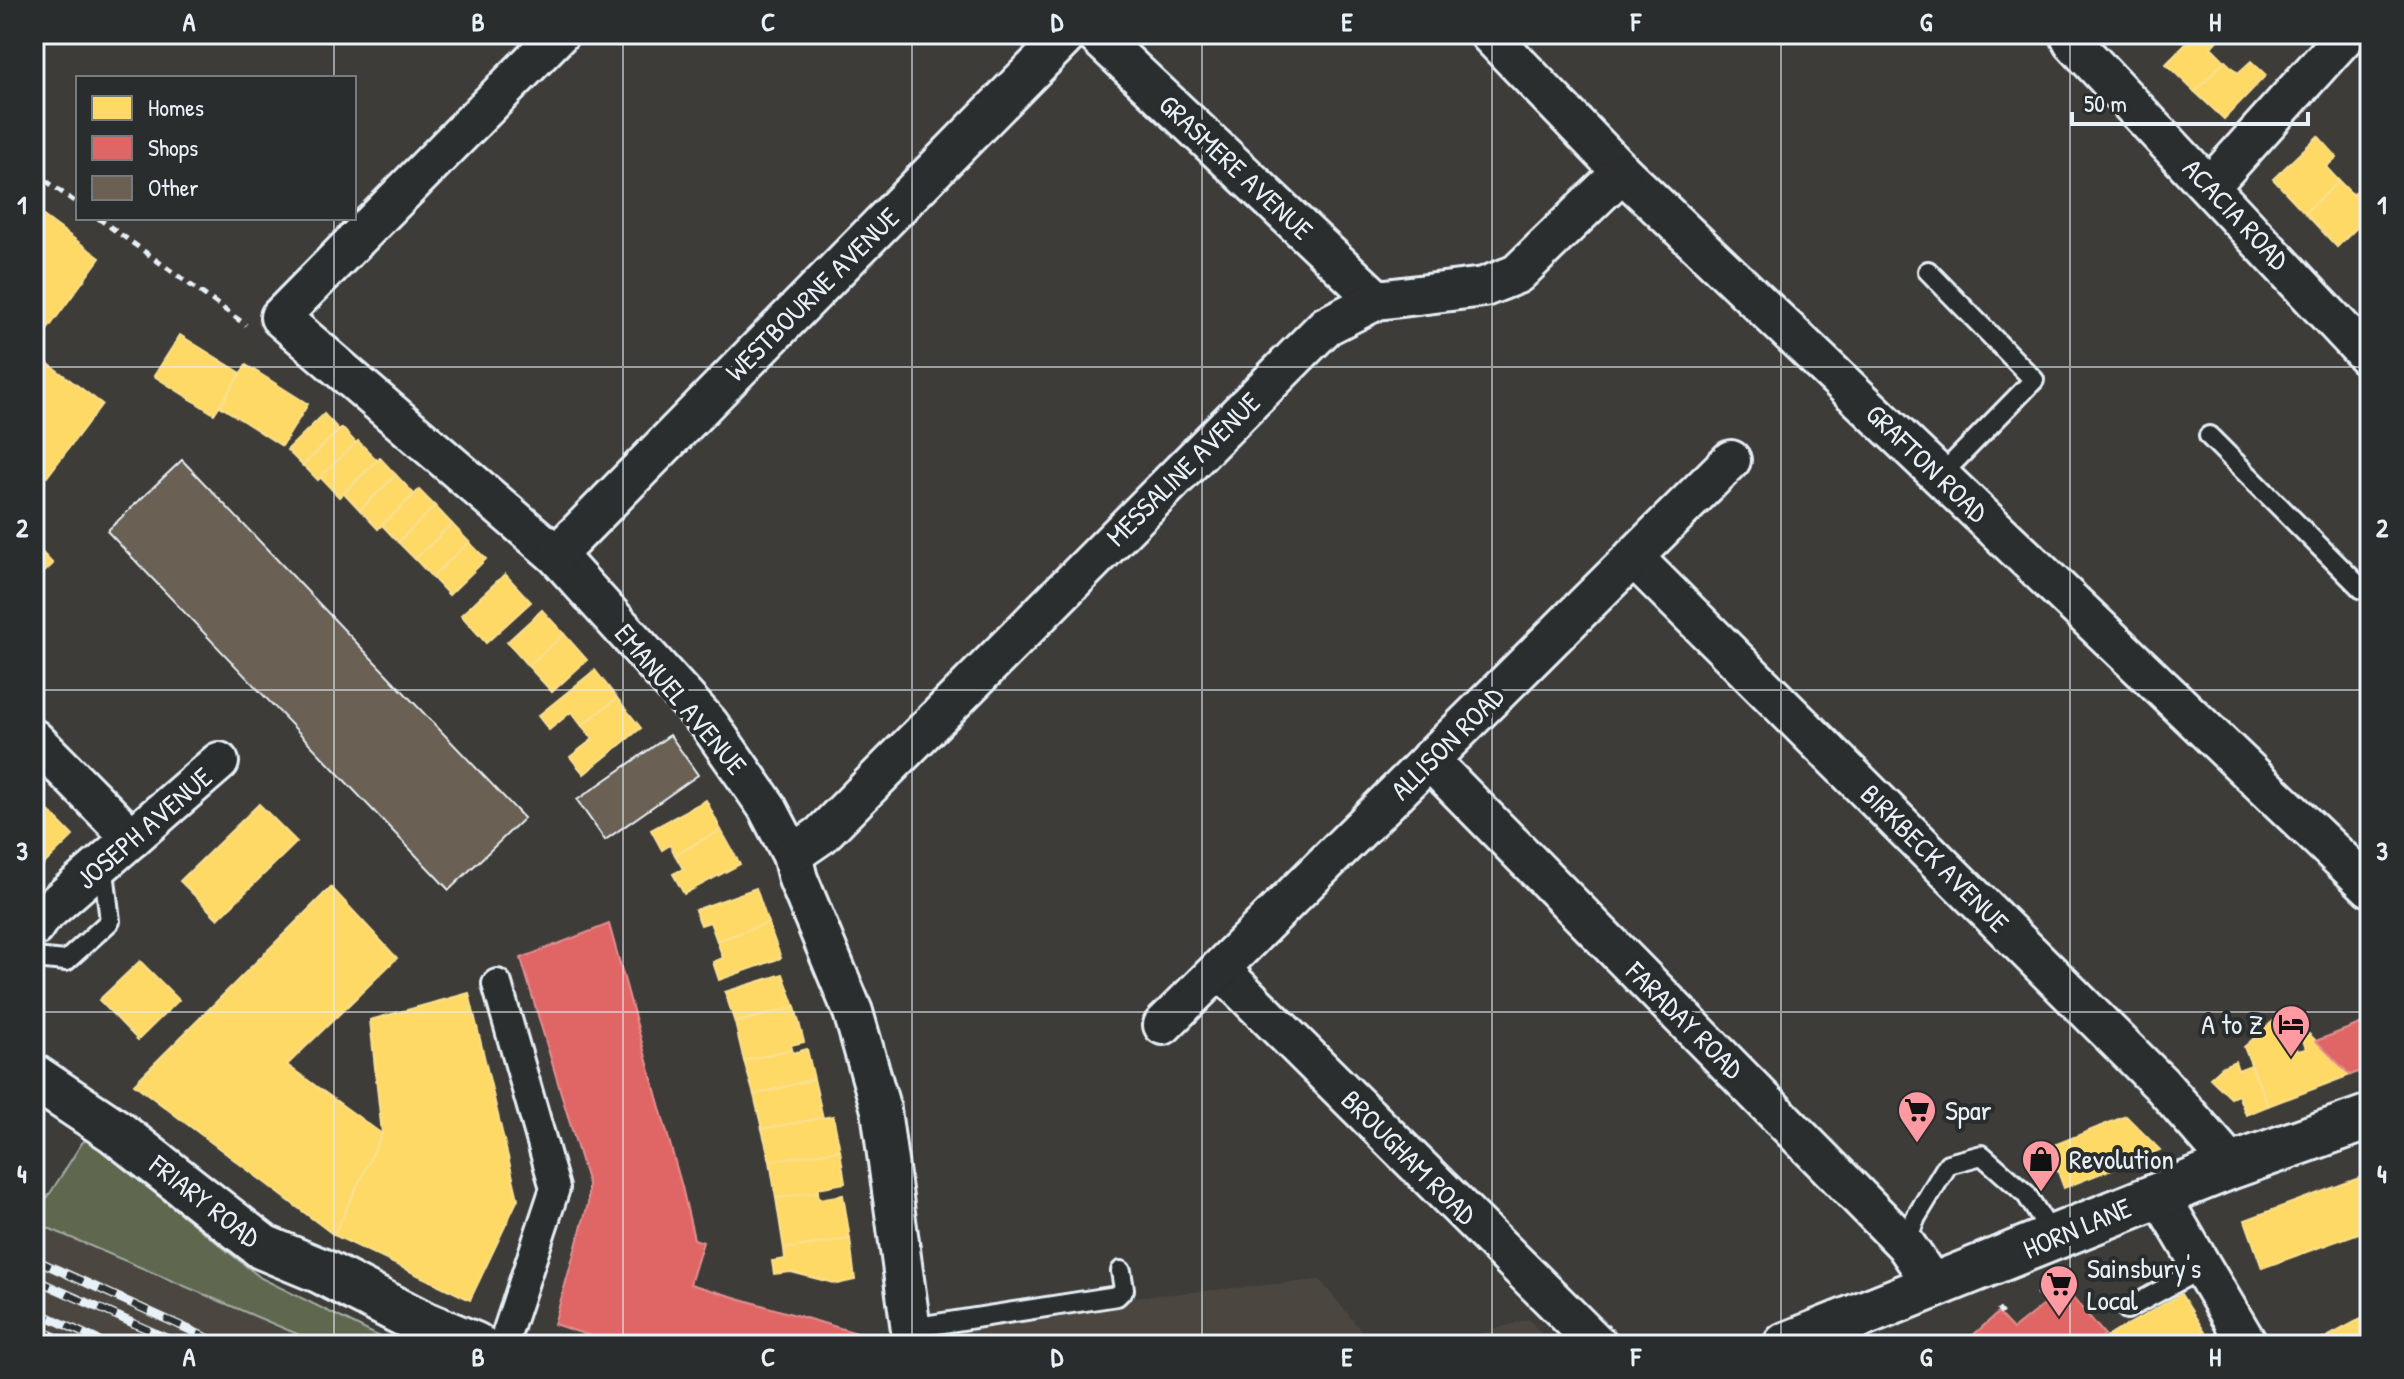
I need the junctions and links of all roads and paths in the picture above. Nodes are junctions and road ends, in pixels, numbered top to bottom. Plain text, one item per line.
1 (559, 34) edge
2 (1068, 34) edge
3 (1095, 34) edge
4 (1489, 34) edge
5 (2069, 34) edge
6 (2347, 34) edge
7 (34, 172) edge
8 (1622, 172) junction
9 (2210, 186) junction
10 (76, 203) edge
11 (101, 220) edge
12 (1928, 271) dead end
13 (1377, 300) junction
14 (280, 317) junction
15 (2370, 359) edge
16 (2209, 436) dead end
17 (1731, 460) dead end
18 (1940, 476) junction
19 (556, 555) junction
20 (1633, 557) junction
21 (2370, 581) edge
22 (34, 739) edge
23 (1429, 760) junction
24 (219, 762) dead end
25 (132, 838) junction
26 (792, 855) junction
27 (103, 863) junction
28 (2370, 887) edge
29 (34, 927) edge
30 (34, 958) edge
31 (1220, 969) junction
32 (497, 984) dead end
33 (1163, 1025) dead end
34 (34, 1077) edge
35 (2370, 1117) edge
36 (2229, 1167) junction
37 (2159, 1194) junction
38 (2054, 1238) junction
39 (1905, 1244) junction
40 (2202, 1268) junction
41 (1121, 1271) dead end
42 (1934, 1286) junction
43 (2127, 1309) dead end
44 (912, 1336) edge
45 (475, 1345) edge
46 (503, 1345) edge
47 (1598, 1345) edge
48 (1786, 1345) edge
49 (2248, 1345) edge

1 - 14 street
2 - 19 street, WESTBOURNE AVENUE
3 - 13 street, GRASMERE AVENUE
4 - 8 street, GRAFTON ROAD
5 - 9 street, ACACIA ROAD
6 - 9 street
7 - 10 path
8 - 13 street, MESSALINE AVENUE
8 - 18 street, GRAFTON ROAD
9 - 15 street, ACACIA ROAD
11 - 14 path
12 - 18 lane
13 - 26 street, MESSALINE AVENUE
14 - 19 street, EMANUEL AVENUE
16 - 21 lane
17 - 20 street, ALLISON ROAD
18 - 28 street, GRAFTON ROAD
19 - 26 street, EMANUEL AVENUE
20 - 23 street, ALLISON ROAD
20 - 36 street, BIRKBECK AVENUE
22 - 25 street
23 - 31 street, ALLISON ROAD
23 - 39 street, FARADAY ROAD
24 - 25 street, JOSEPH AVENUE
25 - 27 street, JOSEPH AVENUE
26 - 44 street, EMANUEL AVENUE
27 - 29 street, JOSEPH AVENUE
27 - 30 lane
31 - 33 street, ALLISON ROAD
31 - 47 street, BROUGHAM ROAD
32 - 46 street
34 - 45 main road, FRIARY ROAD
35 - 36 main road, HORN LANE
36 - 37 main road, HORN LANE
37 - 38 main road, HORN LANE
37 - 40 street
38 - 39 lane
38 - 42 main road, HORN LANE
39 - 42 street, FARADAY ROAD
40 - 43 lane
40 - 49 street
41 - 44 lane
42 - 48 main road, HORN LANE

